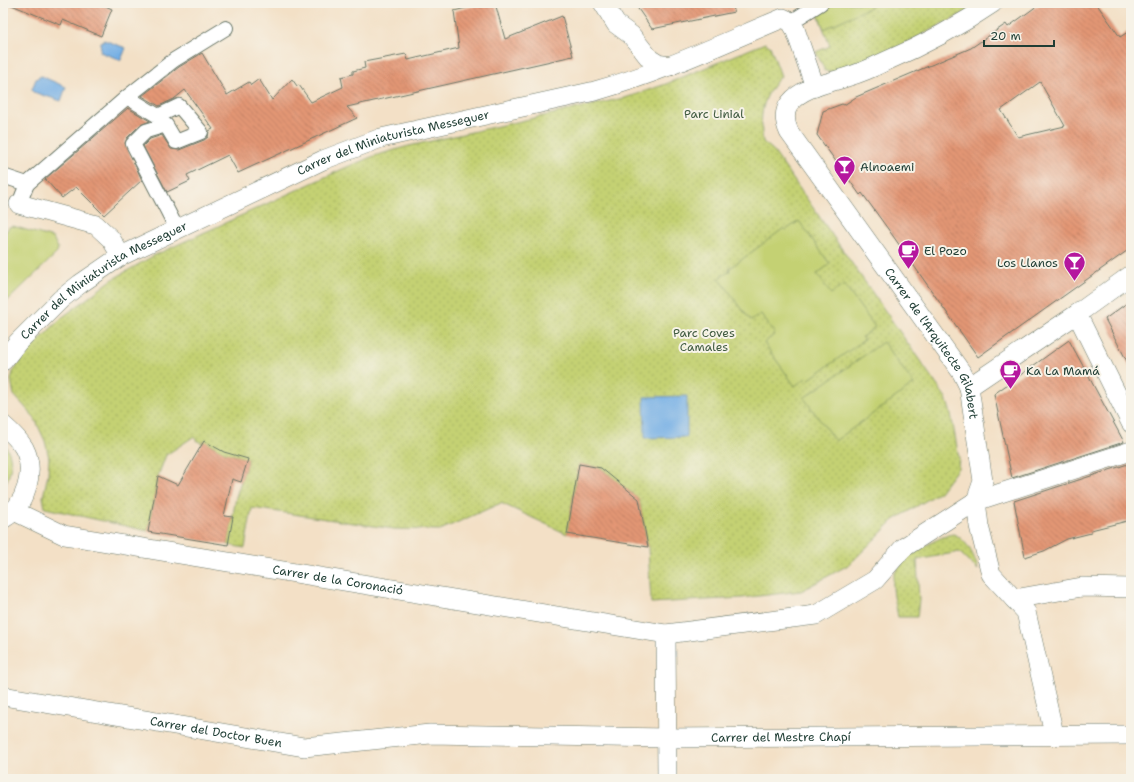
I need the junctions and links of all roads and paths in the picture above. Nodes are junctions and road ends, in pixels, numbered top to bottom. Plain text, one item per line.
1 (603, 3) edge
2 (821, 3) edge
3 (993, 3) edge
4 (784, 14) edge
5 (226, 28) dead end
6 (670, 66) junction
7 (815, 88) junction
8 (127, 97) junction
9 (3, 176) edge
10 (27, 184) junction
11 (19, 204) joint
12 (177, 228) junction
13 (121, 256) junction
14 (1131, 275) edge
15 (1077, 314) junction
16 (3, 361) edge
17 (969, 387) junction
18 (1131, 424) edge
19 (3, 425) edge
20 (1131, 451) edge
21 (976, 501) junction
22 (7, 518) edge
23 (1131, 588) edge
24 (1014, 599) junction
25 (666, 634) junction
26 (3, 696) edge
27 (430, 734) joint
28 (1054, 734) junction
29 (1131, 735) edge
30 (667, 738) junction
31 (667, 779) edge

1 - 6 street
2 - 4 street, Carrer del Miniaturista Messeguer
3 - 7 street
4 - 6 street, Carrer del Miniaturista Messeguer
4 - 7 street
5 - 8 street
6 - 12 street, Carrer del Miniaturista Messeguer
7 - 17 street, Carrer de l'Arquitecte Gilabert
8 - 10 street
8 - 12 street
9 - 10 street
10 - 11 street
11 - 13 street
12 - 13 street, Carrer del Miniaturista Messeguer
13 - 16 street, Carrer del Miniaturista Messeguer
14 - 15 street
15 - 17 street
15 - 18 street
17 - 21 street, Carrer de l'Arquitecte Gilabert
19 - 22 street
20 - 21 street, Carrer de la Coronació
21 - 24 street, Carrer de l'Arquitecte Gilabert
21 - 25 street, Carrer de la Coronació
22 - 25 street, Carrer de la Coronació
23 - 24 street
24 - 28 street, Carrer de l'Arquitecte Gilabert
25 - 30 street
26 - 27 street, Carrer del Doctor Buen
27 - 30 street, Carrer del Mestre Chapí
28 - 29 street, Carrer del Mestre Chapí
28 - 30 street, Carrer del Mestre Chapí
30 - 31 street

